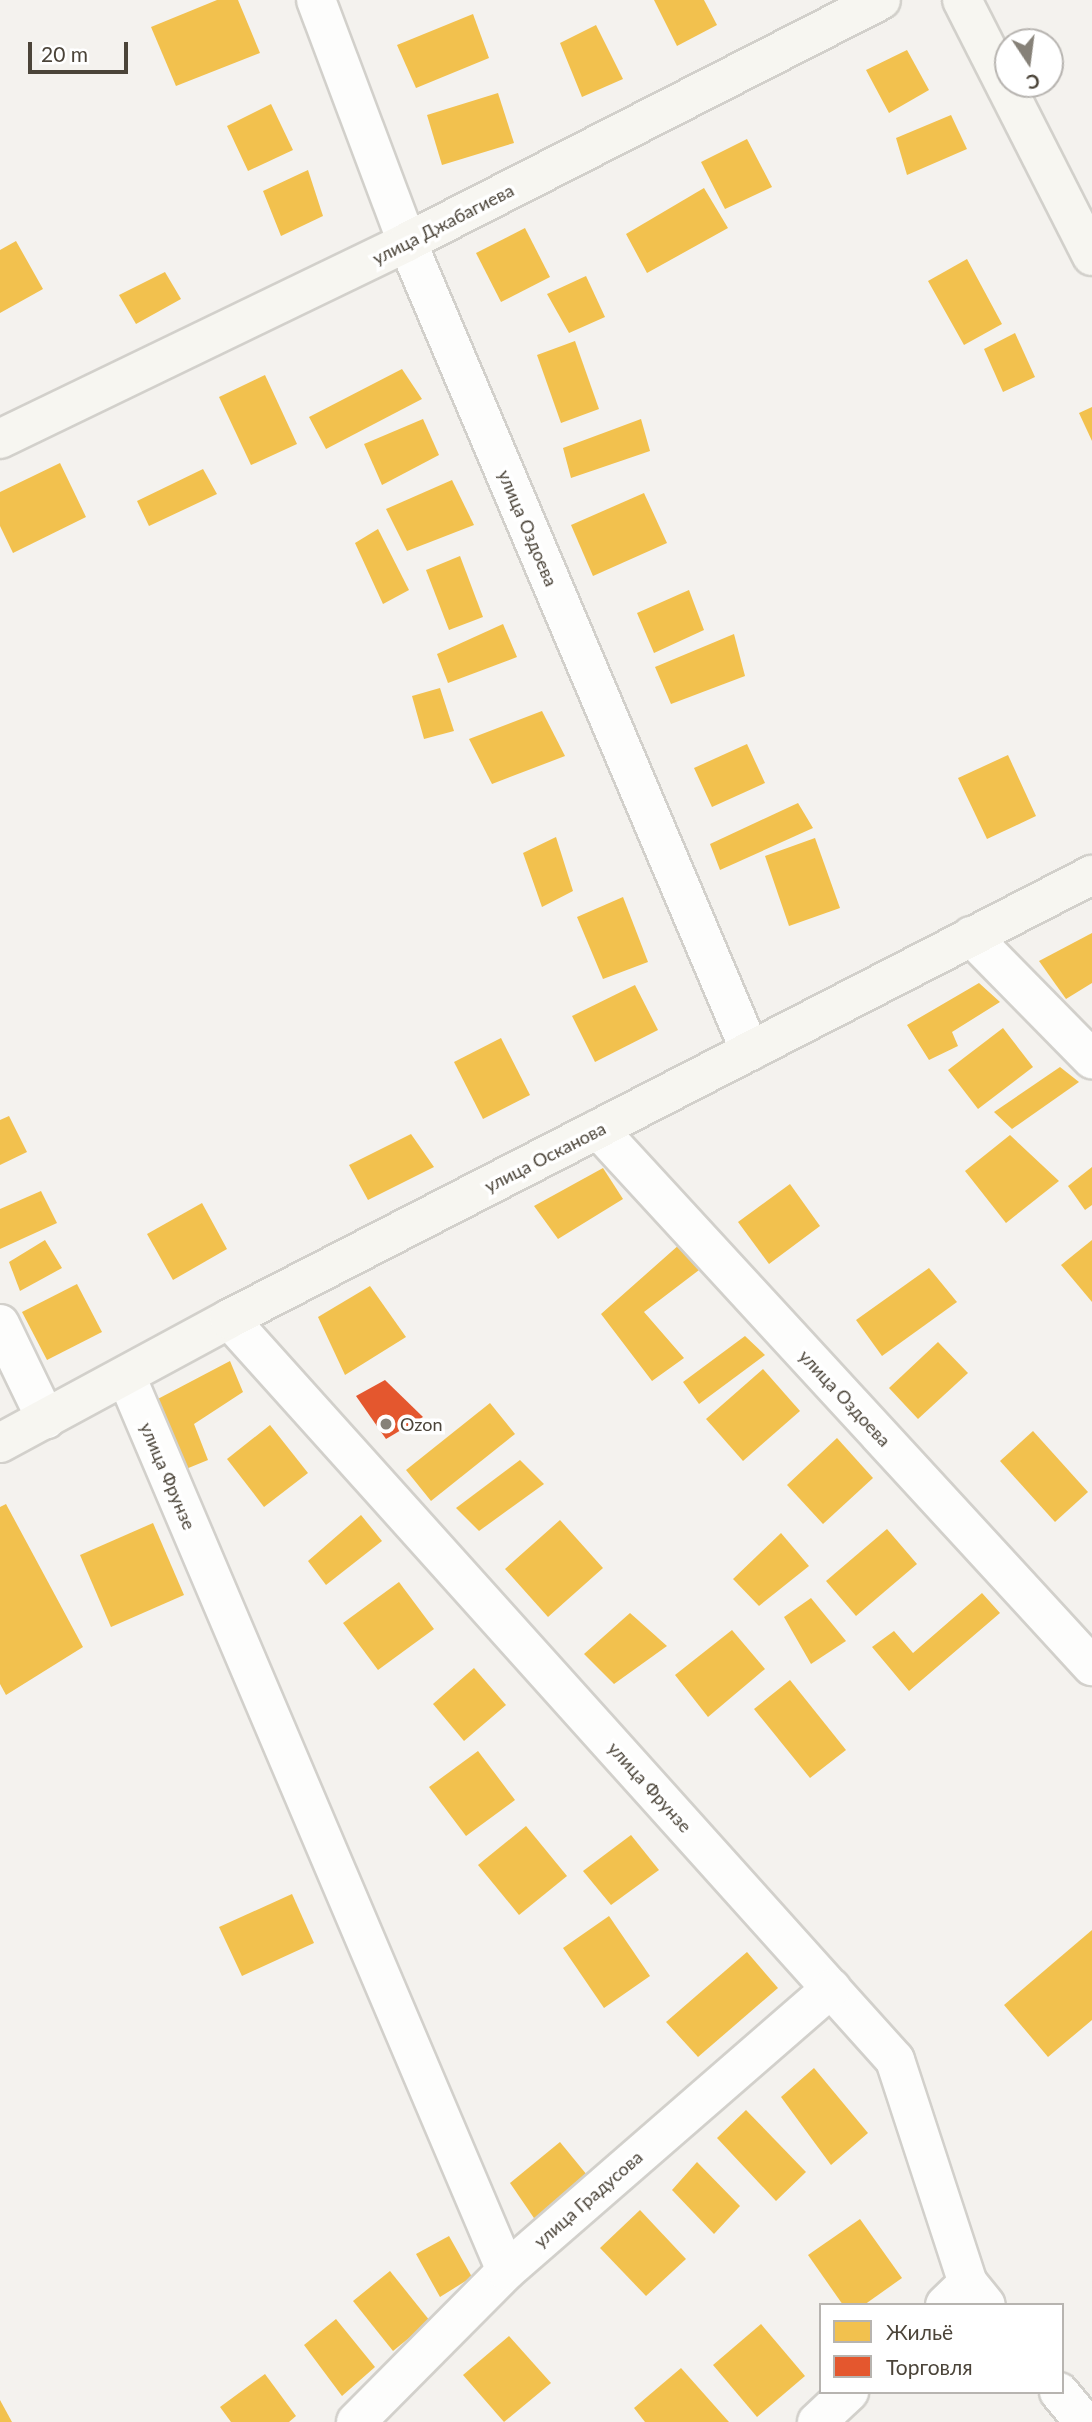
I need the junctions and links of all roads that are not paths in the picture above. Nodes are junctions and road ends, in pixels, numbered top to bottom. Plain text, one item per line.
1 (316, 0) edge
2 (881, 0) edge
3 (961, 0) edge
4 (407, 242) junction
5 (1092, 256) edge
6 (0, 439) edge
7 (1092, 874) edge
8 (971, 936) junction
9 (750, 1051) junction
10 (1092, 1059) edge
11 (598, 1129) junction
12 (229, 1319) junction
13 (0, 1324) edge
14 (125, 1376) junction
15 (46, 1419) junction
16 (0, 1443) edge
17 (1092, 1666) edge
18 (831, 1987) junction
19 (506, 2271) junction
20 (966, 2298) edge
21 (847, 2394) edge
22 (1061, 2394) edge
23 (356, 2422) edge
24 (817, 2422) edge
25 (1084, 2422) edge

1 - 4 street, улица Оздоева
2 - 4 main road, улица Джабагиева
3 - 5 main road
4 - 6 main road, улица Джабагиева
4 - 9 street, улица Оздоева
7 - 8 main road, улица Осканова
8 - 9 main road, улица Осканова
8 - 10 street
9 - 11 main road, улица Осканова
11 - 12 main road, улица Осканова
11 - 17 street, улица Оздоева
12 - 14 main road, улица Осканова
12 - 18 street, улица Фрунзе
13 - 15 street
14 - 15 main road, улица Осканова
14 - 19 street, улица Фрунзе
15 - 16 main road, улица Осканова
18 - 19 street, улица Градусова
18 - 20 street, улица Фрунзе
19 - 23 street, улица Градусова
21 - 24 street
22 - 25 street

